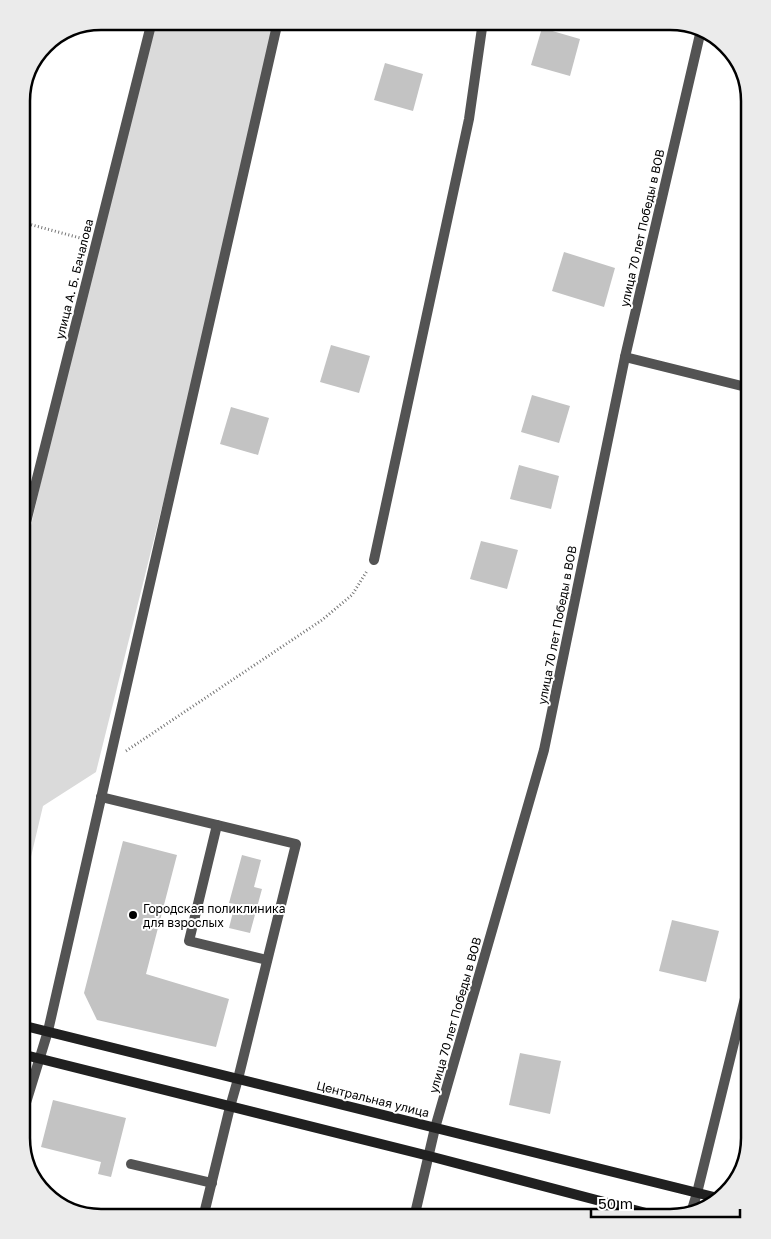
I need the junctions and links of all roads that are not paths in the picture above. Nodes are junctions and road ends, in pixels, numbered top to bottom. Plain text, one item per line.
1 (150, 30) edge
2 (276, 30) edge
3 (482, 30) edge
4 (699, 36) edge
5 (624, 357) junction
6 (741, 386) edge
7 (30, 506) edge
8 (374, 560) road end
9 (101, 797) junction
10 (217, 825) junction
11 (268, 960) junction
12 (741, 1015) edge
13 (30, 1027) edge
14 (48, 1031) junction
15 (30, 1056) edge
16 (39, 1059) junction
17 (238, 1079) junction
18 (30, 1089) edge
19 (230, 1106) junction
20 (435, 1128) junction
21 (429, 1156) junction
22 (132, 1164) dead end
23 (212, 1183) junction
24 (697, 1193) junction
25 (710, 1196) edge
26 (693, 1205) edge
27 (206, 1209) edge
28 (416, 1209) edge
29 (631, 1209) edge

1 - 7 street, улица А. Б. Бачалова
2 - 9 street
3 - 8 street
4 - 5 street, улица 70 лет Победы в ВОВ
5 - 6 street
5 - 20 street, улица 70 лет Победы в ВОВ
9 - 10 street
9 - 14 street
10 - 11 street
10 - 11 street
11 - 17 street
12 - 24 street
13 - 14 street, Центральная улица
14 - 16 street
14 - 17 street, Центральная улица
15 - 16 street
16 - 18 street
16 - 19 street
17 - 19 street
17 - 20 street, Центральная улица
19 - 21 street
19 - 23 street
20 - 21 street, улица 70 лет Победы в ВОВ
20 - 24 street, Центральная улица
21 - 28 street, улица 70 лет Победы в ВОВ
21 - 29 street
22 - 23 street
23 - 27 street
24 - 25 street, Центральная улица
24 - 26 street

